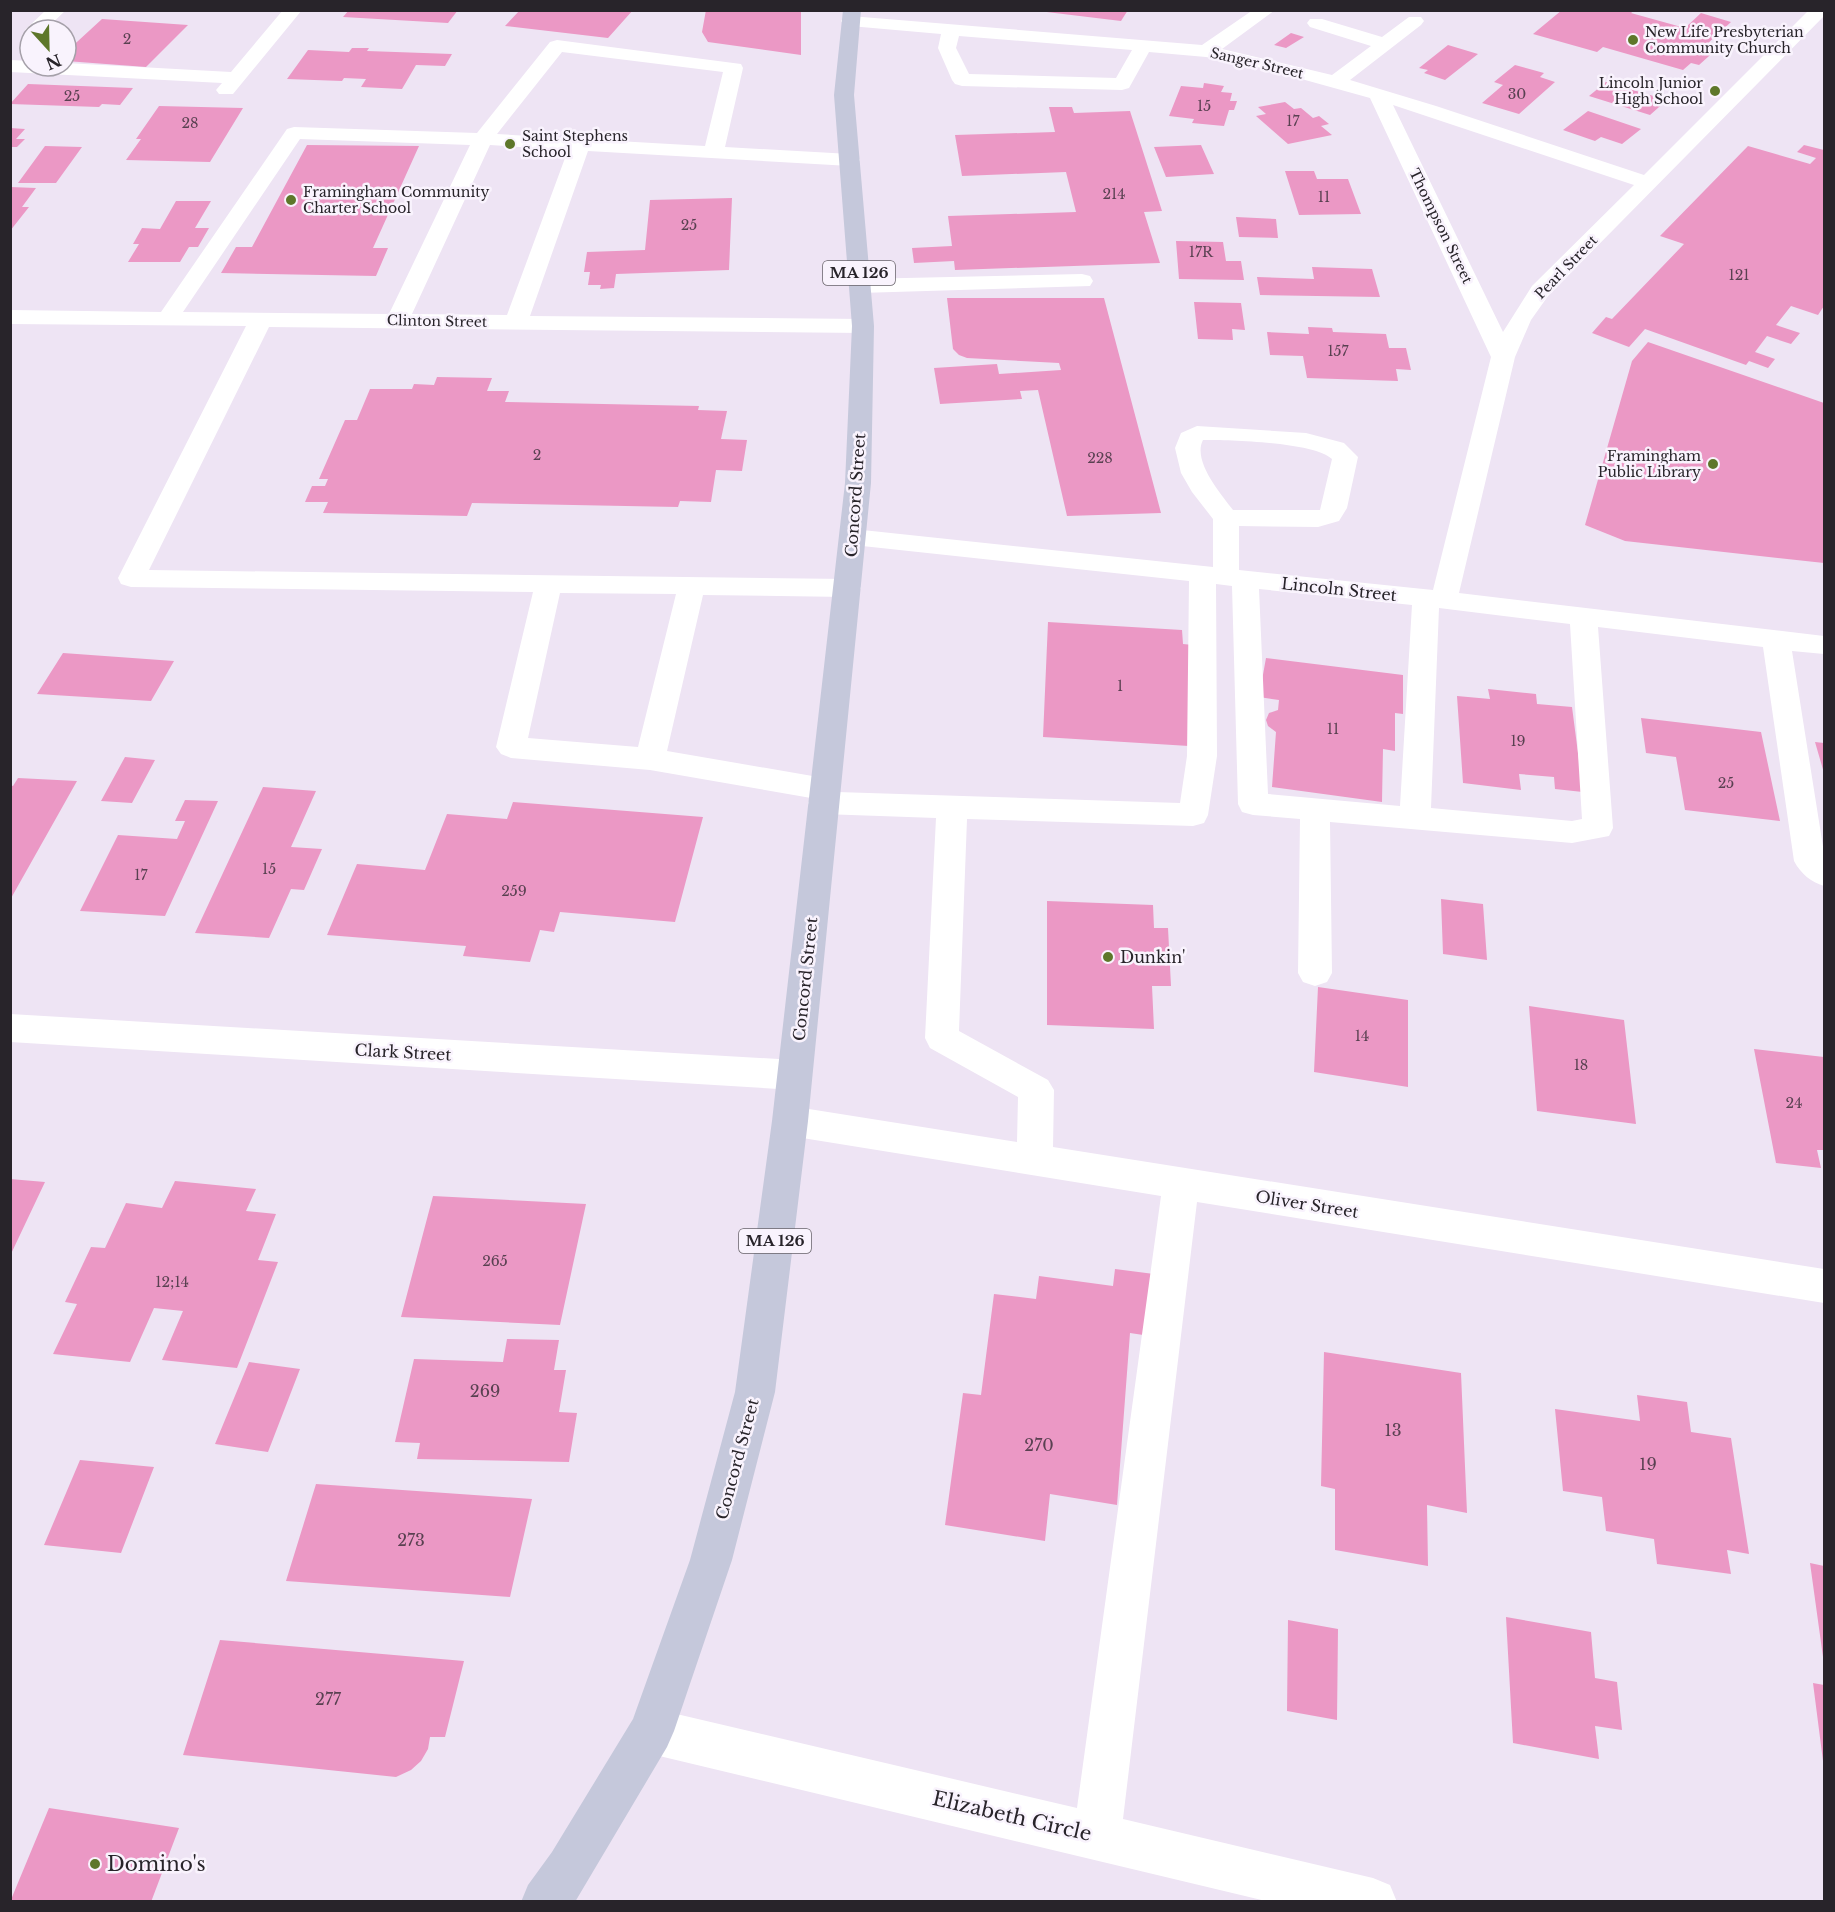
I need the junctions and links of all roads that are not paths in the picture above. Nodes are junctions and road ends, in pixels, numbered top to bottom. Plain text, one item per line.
1 (293, 10) edge
2 (1820, 10) edge
3 (1236, 13) dead end
4 (1261, 14) edge
5 (851, 16) edge
6 (1415, 21) dead end
7 (1316, 24) dead end
8 (951, 28) junction
9 (1385, 44) junction
10 (1144, 45) junction
11 (1206, 51) junction
12 (10, 66) edge
13 (1335, 82) junction
14 (1378, 94) junction
15 (483, 139) junction
16 (580, 145) junction
17 (713, 153) junction
18 (850, 160) junction
19 (1648, 183) junction
20 (1082, 281) dead end
21 (860, 286) junction
22 (10, 317) edge
23 (167, 319) junction
24 (261, 320) junction
25 (397, 321) junction
26 (516, 322) junction
27 (863, 326) junction
28 (1503, 357) junction
29 (1226, 518) junction
30 (853, 537) junction
31 (1225, 577) junction
32 (548, 584) junction
33 (692, 586) junction
34 (847, 588) junction
35 (1435, 599) junction
36 (1583, 617) junction
37 (1776, 639) junction
38 (1824, 645) edge
39 (650, 759) junction
40 (823, 796) junction
41 (952, 807) junction
42 (1315, 809) junction
43 (1415, 817) junction
44 (1824, 874) edge
45 (1315, 973) dead end
46 (10, 1028) edge
47 (795, 1075) junction
48 (790, 1121) junction
49 (1035, 1161) junction
50 (1181, 1184) junction
51 (1824, 1286) edge
52 (651, 1731) junction
53 (1097, 1836) junction
54 (545, 1902) edge
55 (1373, 1902) edge

1 - 12 street
2 - 19 street, Pearl Street
3 - 4 street
4 - 11 street
5 - 8 street, Sanger Street
5 - 18 main road, Concord Street / MA 126
6 - 9 street
7 - 9 street
8 - 10 street, Sanger Street
8 - 10 street
9 - 13 street
10 - 11 street, Sanger Street
11 - 13 street, Sanger Street
13 - 14 street, Sanger Street
14 - 19 street, Sanger Street
14 - 28 street, Thompson Street
15 - 16 street
15 - 17 street
15 - 23 street
15 - 25 street
16 - 17 street
16 - 26 street
17 - 18 street
18 - 21 main road, Concord Street / MA 126
19 - 28 street, Pearl Street
20 - 21 street
21 - 27 main road, Concord Street / MA 126
22 - 23 street, Clinton Street
23 - 24 street, Clinton Street
24 - 25 street, Clinton Street
24 - 32 street
25 - 26 street, Clinton Street
26 - 27 street, Clinton Street
27 - 30 main road, Concord Street / MA 126
28 - 35 street, Pearl Street
29 - 29 street
29 - 31 street
30 - 31 street, Lincoln Street
30 - 34 main road, Concord Street / MA 126
31 - 35 street, Lincoln Street
31 - 41 street
31 - 42 street
32 - 33 street
32 - 39 street
33 - 34 street
33 - 39 street
34 - 40 main road, Concord Street / MA 126
35 - 36 street, Lincoln Street
35 - 43 street, Pearl Street
36 - 37 street, Lincoln Street
36 - 43 street
37 - 38 street, Lincoln Street
37 - 44 street
39 - 40 street
40 - 41 street
40 - 47 main road, Concord Street / MA 126
41 - 49 street
42 - 43 street
42 - 45 street
46 - 47 street, Clark Street
47 - 48 main road, Concord Street / MA 126
48 - 49 street, Oliver Street
48 - 52 main road, Concord Street / MA 126
49 - 50 street, Oliver Street
50 - 51 street, Oliver Street
50 - 53 street
52 - 53 street, Elizabeth Circle
52 - 54 main road, Concord Street / MA 126
53 - 55 street, Elizabeth Circle

